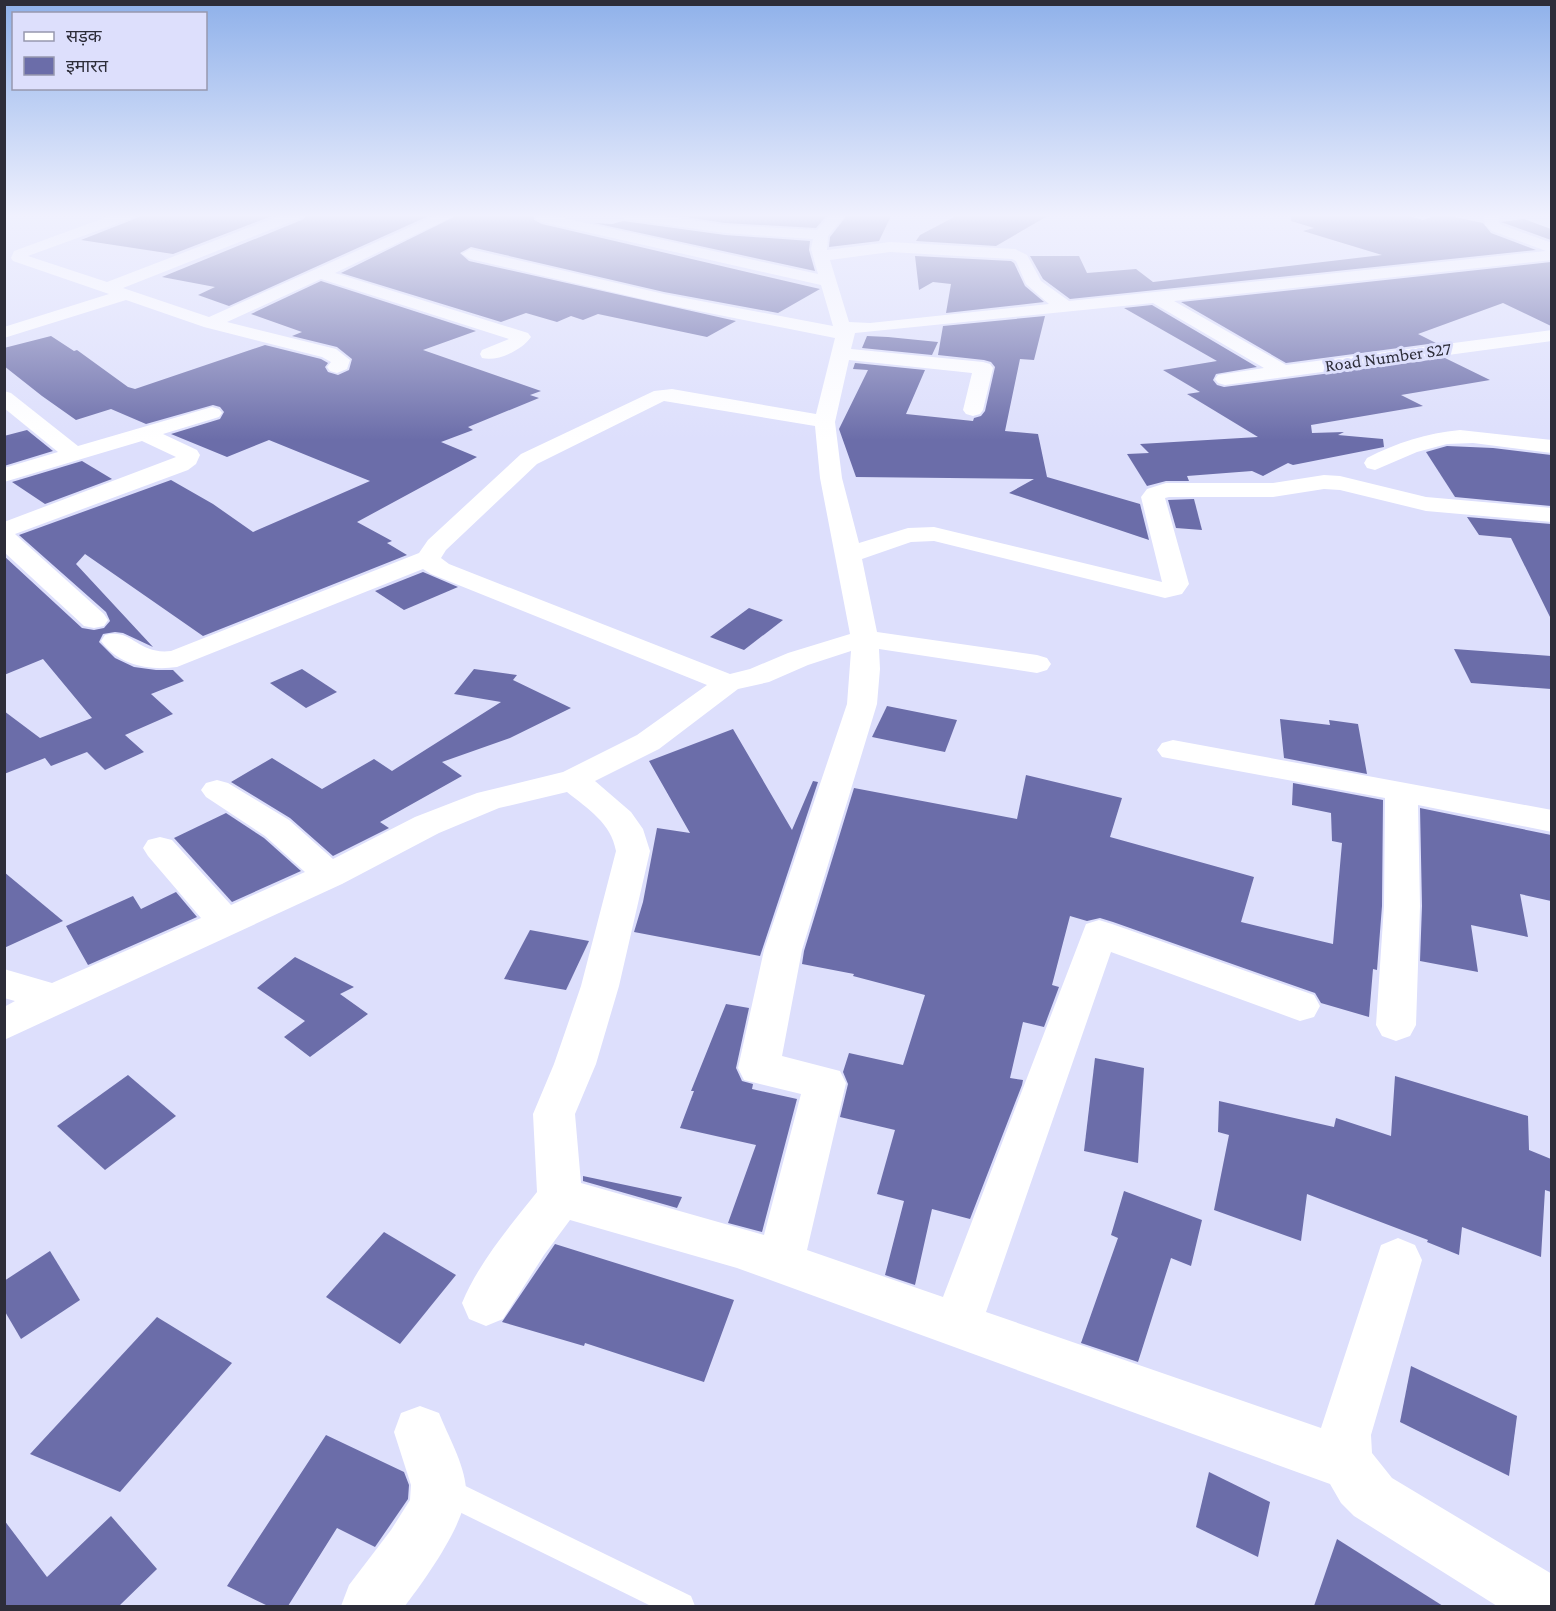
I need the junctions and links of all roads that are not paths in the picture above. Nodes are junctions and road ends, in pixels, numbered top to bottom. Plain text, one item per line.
1 (105, 289) edge
2 (287, 289) edge
3 (370, 289) edge
4 (625, 289) edge
5 (832, 289) edge
6 (1042, 289) edge
7 (1224, 289) edge
8 (125, 295) junction
9 (1155, 297) junction
10 (1066, 307) junction
11 (210, 323) junction
12 (4, 333) edge
13 (1551, 335) edge
14 (851, 336) junction
15 (489, 354) dead end
16 (337, 367) dead end
17 (1283, 371) junction
18 (1224, 379) dead end
19 (4, 397) edge
20 (973, 410) dead end
21 (212, 413) dead end
22 (825, 422) junction
23 (145, 434) junction
24 (1551, 447) edge
25 (73, 453) junction
26 (1375, 463) dead end
27 (4, 475) edge
28 (1551, 515) edge
29 (4, 530) edge
30 (4, 538) edge
31 (849, 555) junction
32 (428, 558) junction
33 (94, 620) dead end
34 (865, 638) junction
35 (115, 640) dead end
36 (1037, 664) dead end
37 (728, 683) junction
38 (1173, 750) dead end
39 (573, 780) junction
40 (217, 790) dead end
41 (1401, 791) junction
42 (1551, 821) edge
43 (160, 848) dead end
44 (330, 875) junction
45 (225, 922) junction
46 (4, 982) edge
47 (54, 999) junction
48 (1300, 1006) dead end
49 (4, 1025) edge
50 (1396, 1025) dead end
51 (560, 1197) junction
52 (1398, 1260) dead end
53 (781, 1262) junction
54 (486, 1303) dead end
55 (957, 1324) junction
56 (420, 1432) dead end
57 (1348, 1464) junction
58 (439, 1487) junction
59 (370, 1606) edge
60 (681, 1606) edge
61 (1550, 1606) edge

1 - 8 street
2 - 11 street
3 - 15 street
4 - 14 street
5 - 14 street
6 - 10 street
7 - 9 street
8 - 11 street
8 - 12 street
9 - 10 street
9 - 17 street
10 - 14 street
11 - 16 street
13 - 17 street, Road Number S27
14 - 20 street
14 - 22 street
17 - 18 street, Road Number S27
19 - 25 street
21 - 23 street
22 - 31 street
22 - 32 street
23 - 25 street
23 - 29 street
24 - 26 street
25 - 27 street
28 - 31 street
30 - 33 street
31 - 34 street
32 - 35 street
32 - 37 street
34 - 36 street
34 - 37 street
34 - 53 street
37 - 39 street
38 - 41 street
39 - 44 street
39 - 51 street
40 - 44 street
41 - 42 street
41 - 50 street
43 - 45 street
44 - 45 street
45 - 47 street
46 - 47 street
47 - 49 street
48 - 55 street
51 - 53 street
51 - 54 street
52 - 57 street
53 - 55 street
55 - 57 street
56 - 58 street
57 - 61 street
58 - 59 street
58 - 60 lane

